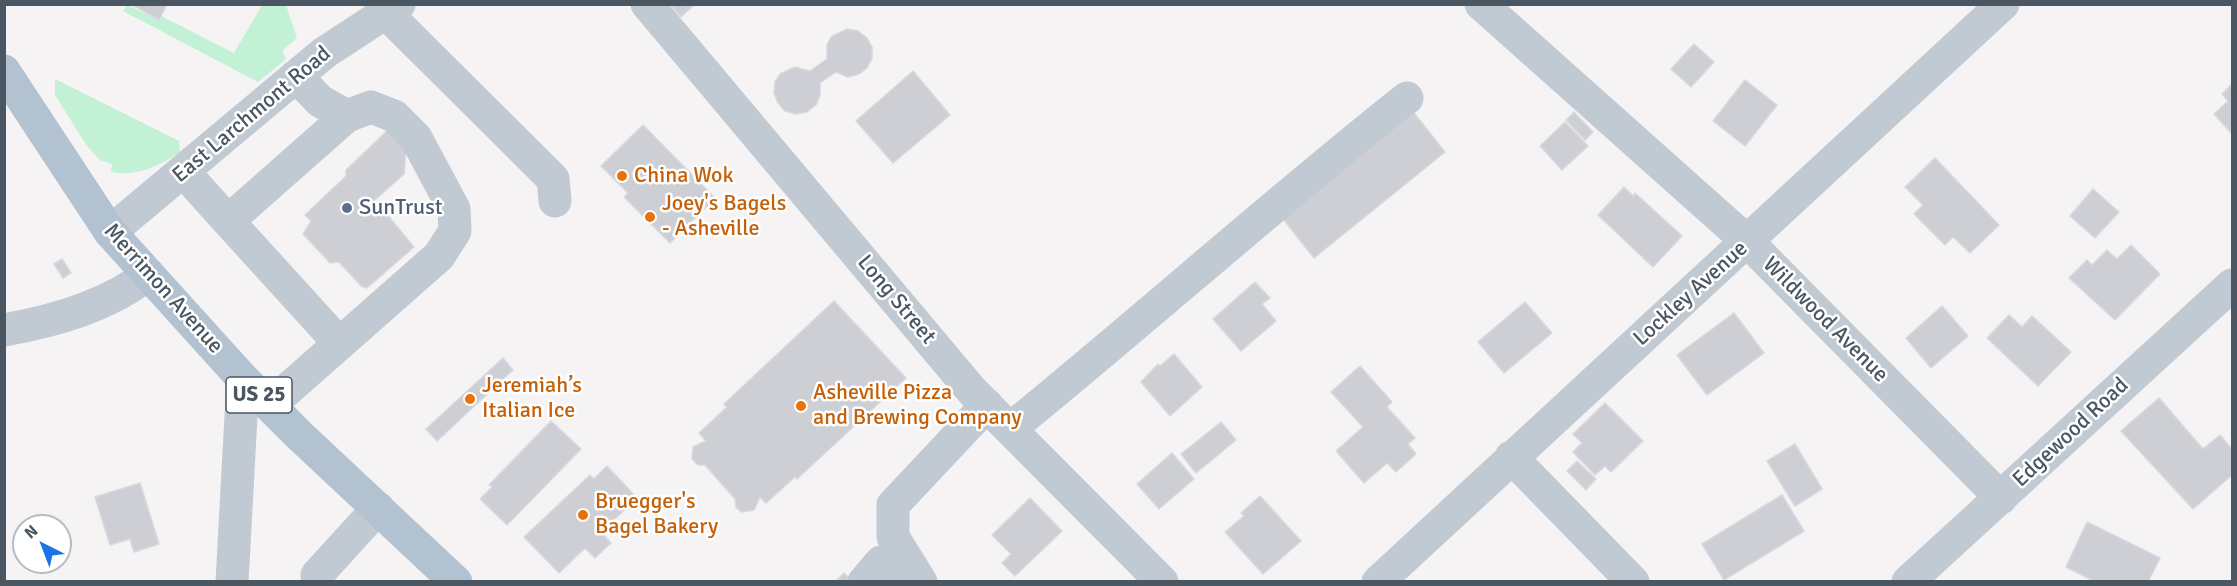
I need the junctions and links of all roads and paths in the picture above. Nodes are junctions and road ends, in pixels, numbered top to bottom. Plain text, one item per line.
1 (647, 4) edge
2 (1481, 4) edge
3 (2003, 4) edge
4 (392, 9) edge
5 (4, 70) edge
6 (296, 76) junction
7 (1407, 98) dead end
8 (347, 116) junction
9 (183, 171) junction
10 (555, 201) dead end
11 (228, 220) junction
12 (110, 232) junction
13 (1748, 242) junction
14 (148, 274) junction
15 (2228, 298) edge
16 (4, 330) edge
17 (339, 343) junction
18 (243, 379) junction
19 (270, 405) junction
20 (987, 405) junction
21 (1010, 429) junction
22 (1512, 457) junction
23 (2001, 498) junction
24 (378, 508) junction
25 (232, 582) edge
26 (318, 582) edge
27 (456, 582) edge
28 (864, 582) edge
29 (897, 582) edge
30 (921, 582) edge
31 (1162, 582) edge
32 (1378, 582) edge
33 (1633, 582) edge
34 (1908, 582) edge

1 - 20 street, Long Street
2 - 13 street, Wildwood Avenue
3 - 13 street, Lockley Avenue
4 - 6 street, East Larchmont Road
4 - 10 street
5 - 12 main road, Merrimon Avenue / US 25
6 - 8 street
6 - 9 street, East Larchmont Road
7 - 21 street
8 - 11 street
8 - 17 street
9 - 11 street
9 - 12 street, East Larchmont Road
11 - 17 street
12 - 14 main road, Merrimon Avenue / US 25
13 - 22 street, Lockley Avenue
13 - 23 street, Wildwood Avenue
14 - 16 street
14 - 18 main road, Merrimon Avenue / US 25
15 - 23 street, Edgewood Road
17 - 19 street
18 - 19 main road, Merrimon Avenue / US 25
18 - 25 street
19 - 24 main road, Merrimon Avenue / US 25
20 - 21 street, Long Street
20 - 30 street
21 - 31 street, Long Street
22 - 32 street, Lockley Avenue
22 - 33 street
23 - 34 street, Edgewood Road
24 - 26 street
24 - 27 main road, Merrimon Avenue / US 25
28 - 29 street

